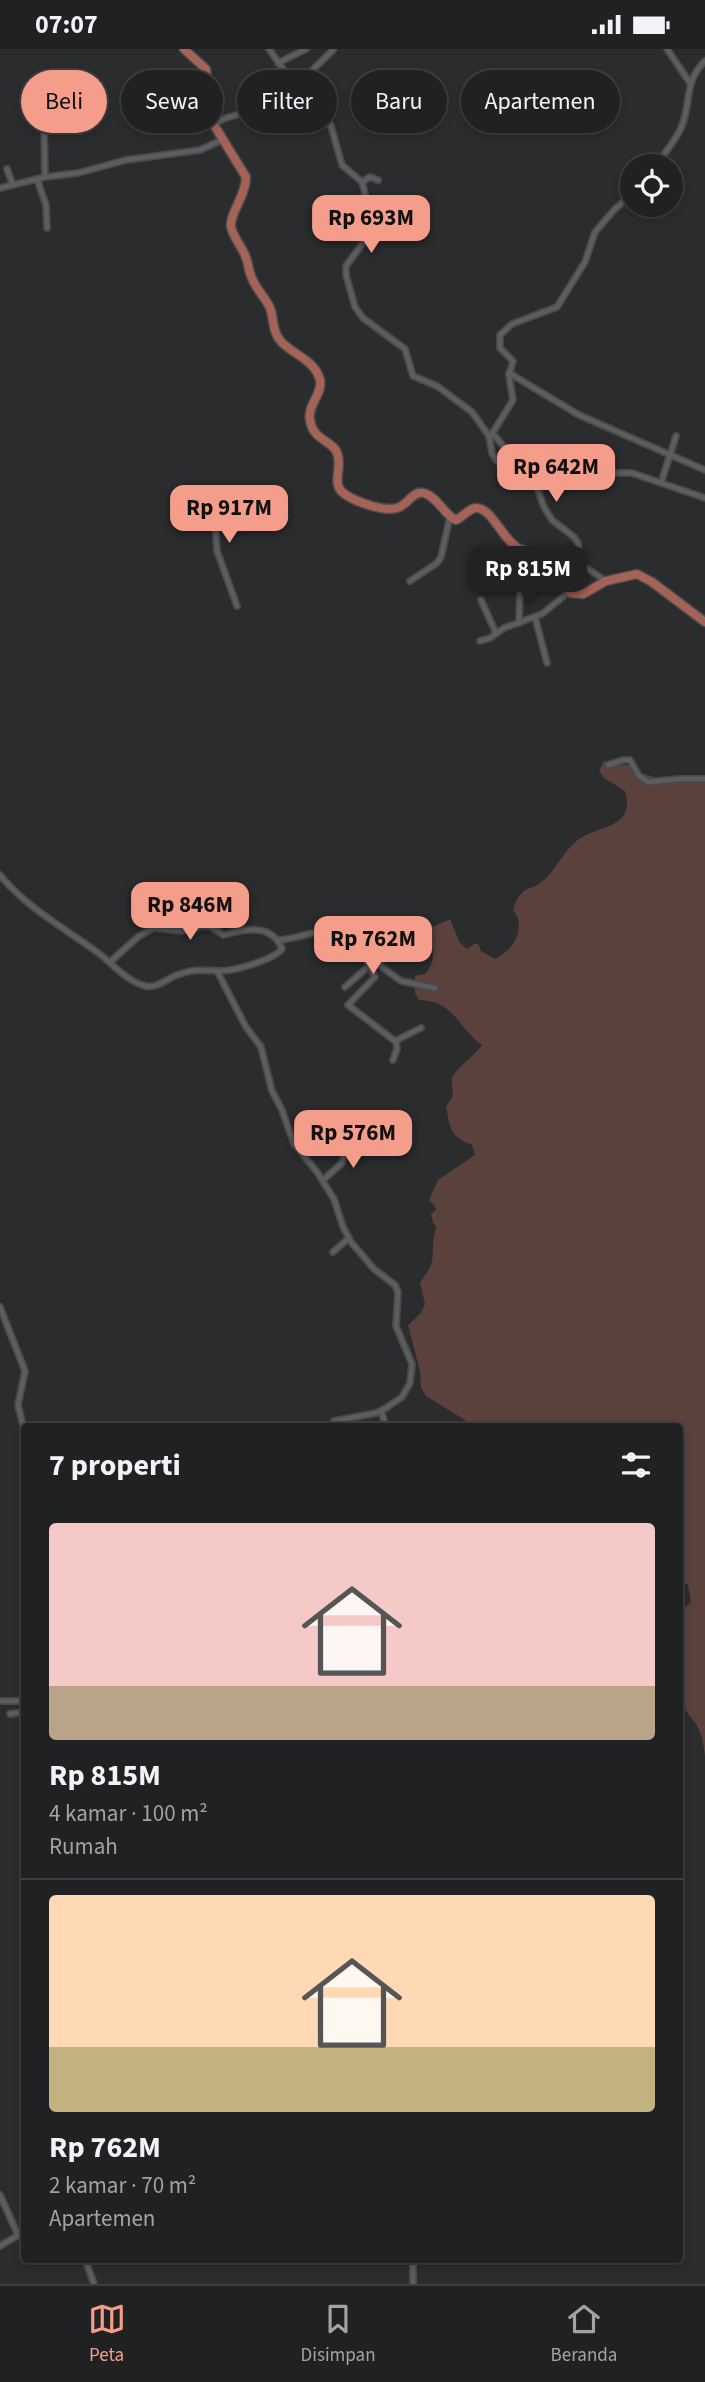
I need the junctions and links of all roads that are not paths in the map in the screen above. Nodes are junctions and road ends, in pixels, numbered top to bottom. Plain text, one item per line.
1 (184, 49) edge
2 (269, 49) edge
3 (306, 49) edge
4 (667, 49) edge
5 (333, 50) edge
6 (705, 61) edge
7 (278, 63) junction
8 (206, 70) edge
9 (284, 70) edge
10 (311, 70) edge
11 (690, 83) junction
12 (44, 133) edge
13 (218, 133) edge
14 (333, 133) edge
15 (223, 139) junction
16 (666, 154) edge
17 (7, 169) dead end
18 (45, 177) junction
19 (37, 179) junction
20 (378, 180) dead end
21 (362, 182) junction
22 (13, 185) junction
23 (0, 188) edge
24 (620, 205) edge
25 (47, 228) dead end
26 (509, 373) junction
27 (491, 436) junction
28 (676, 436) dead end
29 (669, 454) junction
30 (705, 470) edge
31 (662, 483) junction
32 (202, 495) dead end
33 (705, 498) edge
34 (450, 517) junction
35 (410, 581) dead end
36 (606, 581) junction
37 (570, 591) junction
38 (520, 594) dead end
39 (481, 600) dead end
40 (237, 606) dead end
41 (535, 617) junction
42 (705, 622) edge
43 (519, 623) junction
44 (496, 633) junction
45 (480, 641) dead end
46 (547, 663) dead end
47 (608, 765) dead end
48 (705, 779) edge
49 (0, 875) edge
50 (278, 940) junction
51 (369, 952) junction
52 (110, 962) junction
53 (369, 966) junction
54 (217, 971) junction
55 (345, 987) dead end
56 (435, 988) dead end
57 (421, 1028) dead end
58 (396, 1041) junction
59 (393, 1061) dead end
60 (348, 1139) dead end
61 (323, 1180) junction
62 (349, 1238) junction
63 (333, 1252) dead end
64 (0, 1307) edge
65 (381, 1411) junction
66 (334, 1421) dead end
67 (22, 1423) edge
68 (385, 1423) edge
69 (21, 1701) edge
70 (0, 1702) edge
71 (21, 1712) edge
72 (10, 1714) dead end
73 (0, 2195) edge
74 (21, 2234) edge
75 (18, 2235) junction
76 (0, 2246) edge
77 (86, 2263) edge
78 (413, 2263) edge
79 (94, 2284) edge
80 (413, 2284) edge

1 - 8 main road
2 - 7 street
3 - 7 street
4 - 11 street
5 - 10 street
6 - 11 street
7 - 9 street
11 - 16 street
12 - 18 street
13 - 15 main road
14 - 21 street
15 - 18 street
15 - 34 main road
17 - 22 street
18 - 19 street
19 - 22 street
19 - 25 street
20 - 21 street
21 - 27 street
22 - 23 street
24 - 26 street
26 - 27 street
26 - 29 street
27 - 31 street
27 - 36 street
28 - 29 street
29 - 30 street
29 - 31 street
31 - 33 street
32 - 40 street
34 - 35 street
34 - 37 main road
36 - 37 main road
36 - 42 main road
37 - 41 street
38 - 43 street
39 - 44 street
41 - 43 street
41 - 46 street
43 - 44 street
44 - 45 street
47 - 48 street
49 - 52 street
50 - 51 street
50 - 52 street
50 - 54 street
51 - 53 street
51 - 56 street
52 - 54 street
53 - 55 street
53 - 58 street
54 - 61 street
57 - 58 street
58 - 59 street
60 - 61 street
61 - 62 street
62 - 63 street
62 - 65 street
64 - 67 street
65 - 66 street
65 - 68 street
69 - 70 street
71 - 72 street
73 - 75 street
74 - 75 street
75 - 76 street
77 - 79 street
78 - 80 street

